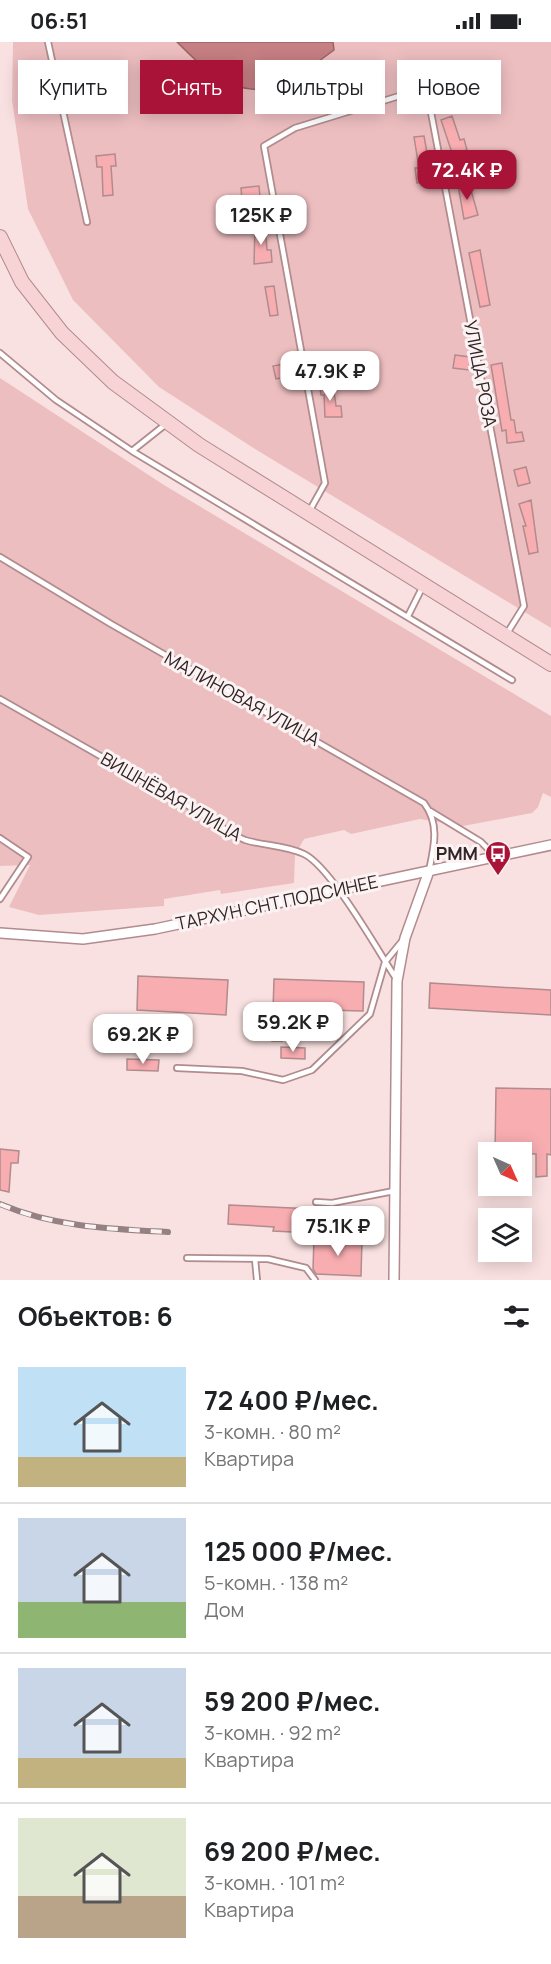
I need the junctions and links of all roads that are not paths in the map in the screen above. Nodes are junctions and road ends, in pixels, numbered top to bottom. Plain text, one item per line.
1 (48, 42) edge
2 (87, 222) dead end
3 (0, 237) edge
4 (0, 353) edge
5 (167, 423) junction
6 (132, 451) junction
7 (309, 513) junction
8 (0, 557) edge
9 (424, 584) junction
10 (408, 616) junction
11 (506, 636) junction
12 (551, 664) edge
13 (512, 680) dead end
14 (0, 699) edge
15 (430, 811) junction
16 (0, 838) edge
17 (551, 845) edge
18 (496, 857) junction
19 (429, 871) junction
20 (339, 890) junction
21 (0, 899) edge
22 (0, 933) edge
23 (405, 938) junction
24 (385, 962) junction
25 (397, 981) junction
26 (177, 1068) dead end
27 (396, 1190) junction
28 (316, 1202) dead end
29 (187, 1258) dead end
30 (255, 1259) junction
31 (257, 1280) edge
32 (315, 1280) edge
33 (394, 1280) edge

1 - 2 lane
3 - 5 main road
4 - 6 lane
5 - 6 lane
5 - 7 main road
6 - 10 lane
7 - 9 main road
7 - 11 lane, УЛИЦА РОЗА
8 - 15 lane, МАЛИНОВАЯ УЛИЦА
9 - 10 lane
9 - 11 main road
10 - 13 lane
11 - 12 main road
14 - 20 lane, ВИШНЁВАЯ УЛИЦА
15 - 18 lane, МАЛИНОВАЯ УЛИЦА
15 - 19 lane
16 - 21 lane
17 - 18 street, ТАРХУН СНТ ПОДСИНЕЕ
18 - 19 street, ТАРХУН СНТ ПОДСИНЕЕ
19 - 20 street, ТАРХУН СНТ ПОДСИНЕЕ
19 - 23 street
20 - 22 street, ТАРХУН СНТ ПОДСИНЕЕ
20 - 24 lane, ВИШНЁВАЯ УЛИЦА
23 - 24 lane
23 - 25 street
24 - 25 lane, ВИШНЁВАЯ УЛИЦА
24 - 26 lane
25 - 27 street
27 - 28 lane
27 - 33 street
29 - 30 lane
30 - 31 lane
30 - 32 lane

